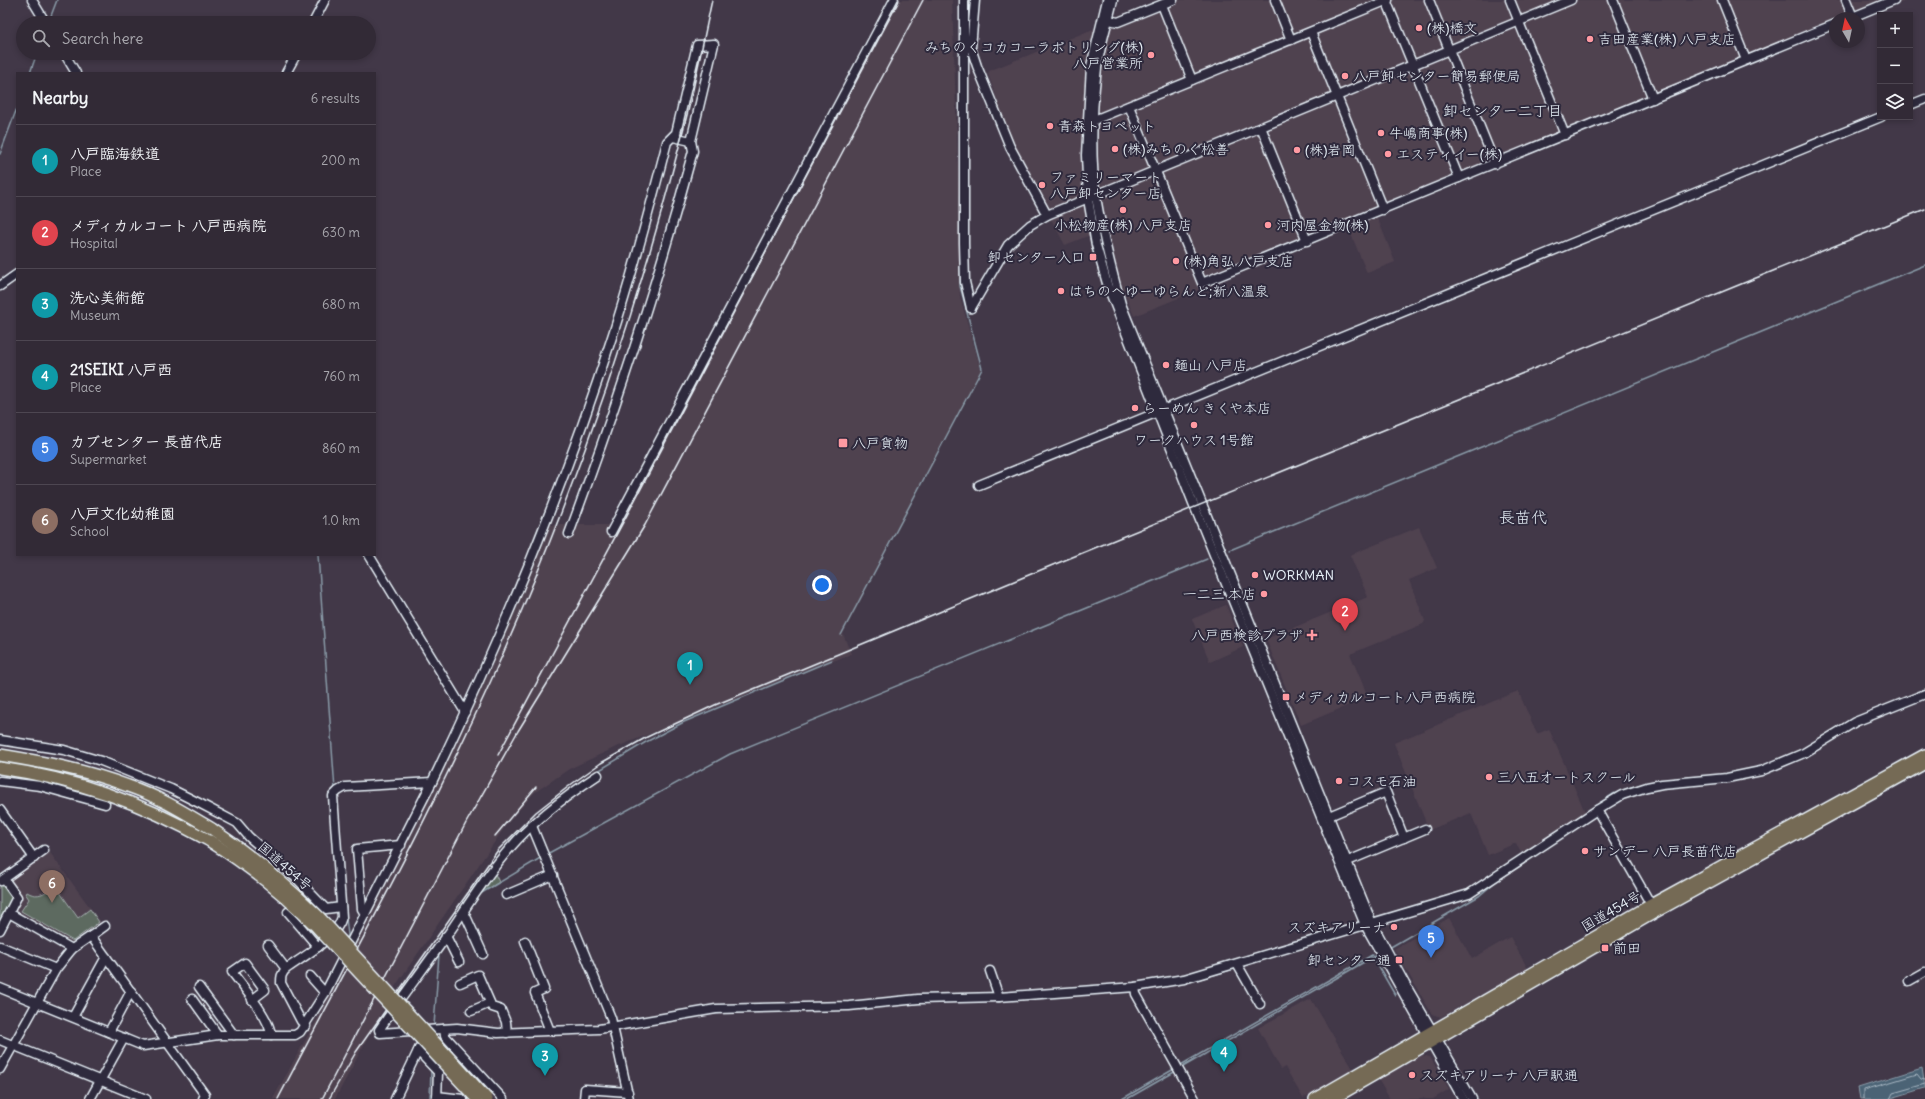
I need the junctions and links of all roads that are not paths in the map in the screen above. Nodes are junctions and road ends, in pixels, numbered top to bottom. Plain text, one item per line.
1 (32, 0) edge
2 (325, 0) edge
3 (894, 0) edge
4 (964, 0) edge
5 (975, 0) edge
6 (1107, 0) edge
7 (1114, 0) edge
8 (1173, 0) edge
9 (1275, 0) edge
10 (1387, 0) edge
11 (1429, 0) edge
12 (1510, 0) edge
13 (1571, 0) edge
14 (1613, 0) edge
15 (1722, 0) edge
16 (1846, 0) edge
17 (1894, 0) edge
18 (1162, 5) junction
19 (1850, 12) edge
20 (1864, 12) edge
21 (42, 16) edge
22 (317, 16) edge
23 (1105, 19) junction
24 (1519, 21) junction
25 (1829, 26) edge
26 (1311, 32) junction
27 (1291, 40) junction
28 (1450, 50) junction
29 (68, 60) edge
30 (293, 60) edge
31 (1746, 60) junction
32 (1413, 65) junction
33 (75, 72) edge
34 (287, 72) edge
35 (1192, 80) junction
36 (1338, 96) junction
37 (1652, 99) junction
38 (1925, 99) edge
39 (1913, 104) edge
40 (1129, 106) junction
41 (1877, 119) edge
42 (1094, 120) junction
43 (1261, 128) junction
44 (1565, 135) junction
45 (673, 137) junction
46 (691, 141) junction
47 (1495, 164) junction
48 (1155, 170) junction
49 (1459, 178) junction
50 (1092, 197) junction
51 (1383, 210) junction
52 (1046, 215) junction
53 (1306, 241) junction
54 (16, 275) edge
55 (0, 286) edge
56 (1161, 411) junction
57 (980, 485) dead end
58 (611, 532) dead end
59 (569, 534) dead end
60 (370, 556) edge
61 (1925, 694) edge
62 (465, 712) junction
63 (0, 740) edge
64 (0, 755) edge
65 (1925, 755) edge
66 (1925, 764) edge
67 (0, 768) edge
68 (598, 775) dead end
69 (0, 781) edge
70 (432, 782) junction
71 (105, 804) dead end
72 (0, 810) edge
73 (1597, 810) junction
74 (1329, 816) junction
75 (532, 826) junction
76 (1425, 829) dead end
77 (1404, 838) junction
78 (401, 845) junction
79 (44, 850) dead end
80 (34, 858) junction
81 (1348, 861) junction
82 (553, 875) junction
83 (2, 880) edge
84 (506, 895) dead end
85 (341, 907) junction
86 (1653, 909) junction
87 (288, 912) dead end
88 (464, 912) junction
89 (9, 913) junction
90 (365, 914) junction
91 (1369, 924) junction
92 (105, 926) dead end
93 (0, 930) edge
94 (91, 936) junction
95 (446, 936) junction
96 (525, 941) dead end
97 (268, 944) dead end
98 (0, 946) edge
99 (318, 947) junction
100 (72, 949) junction
101 (483, 954) dead end
102 (106, 957) junction
103 (459, 962) dead end
104 (1238, 964) junction
105 (56, 969) junction
106 (286, 969) junction
107 (990, 971) dead end
108 (1925, 972) edge
109 (310, 976) dead end
110 (1909, 981) dead end
111 (460, 983) dead end
112 (199, 987) dead end
113 (1135, 987) junction
114 (0, 988) edge
115 (131, 991) junction
116 (325, 993) junction
117 (999, 997) junction
118 (192, 999) dead end
119 (252, 1000) dead end
120 (37, 1003) junction
121 (490, 1003) junction
122 (1260, 1004) dead end
123 (471, 1011) dead end
124 (73, 1017) junction
125 (306, 1026) junction
126 (614, 1027) junction
127 (444, 1029) junction
128 (427, 1030) junction
129 (550, 1031) junction
130 (109, 1032) junction
131 (507, 1033) junction
132 (218, 1035) junction
133 (234, 1035) junction
134 (272, 1035) junction
135 (1432, 1036) junction
136 (124, 1038) junction
137 (0, 1040) edge
138 (168, 1042) junction
139 (13, 1045) junction
140 (418, 1051) junction
141 (0, 1069) edge
142 (100, 1080) junction
143 (629, 1096) edge
144 (437, 1098) edge
145 (90, 1099) edge
146 (146, 1099) edge
147 (202, 1099) edge
148 (395, 1099) edge
149 (463, 1099) edge
150 (477, 1099) edge
151 (488, 1099) edge
152 (503, 1099) edge
153 (584, 1099) edge
154 (1195, 1099) edge
155 (1315, 1099) edge
156 (1332, 1099) edge
157 (1463, 1099) edge
158 (1472, 1099) edge

1 - 21 street
2 - 22 street
3 - 58 street
4 - 52 street
5 - 52 street
6 - 23 street
7 - 23 street
8 - 18 street
9 - 27 street
10 - 26 street
10 - 32 street
11 - 28 street
12 - 24 street
13 - 24 street
14 - 37 street
15 - 31 street
16 - 19 street
17 - 20 street
18 - 23 street
18 - 35 street
23 - 42 street
23 - 50 street
24 - 28 street
24 - 44 street
25 - 31 street
26 - 27 street
26 - 36 street
27 - 35 street
28 - 32 street
28 - 47 street
29 - 33 street
30 - 34 street
31 - 37 street
32 - 36 street
32 - 49 street
35 - 40 street
36 - 43 street
36 - 51 street
37 - 44 street
38 - 39 street
40 - 42 street
40 - 48 street
41 - 56 street
42 - 50 street
43 - 48 street
43 - 53 street
44 - 47 street
45 - 46 street
45 - 46 street
45 - 62 street
46 - 59 street
47 - 49 street
48 - 50 street
48 - 53 street
49 - 51 street
50 - 52 street
50 - 56 street
51 - 53 street
54 - 55 street
56 - 57 street
56 - 74 street
56 - 91 street
60 - 62 street
61 - 73 street
62 - 70 street
63 - 85 street
64 - 151 highway, 国道454号, bridge
65 - 86 highway, 国道454号
66 - 86 highway, 国道454号
67 - 150 highway, 国道454号, bridge
68 - 75 street
69 - 71 street
70 - 78 street
70 - 85 street
72 - 80 street
73 - 86 street
73 - 91 street
74 - 77 street
74 - 81 street
75 - 82 street
75 - 88 street
76 - 77 street
77 - 81 street
78 - 90 street
78 - 90 street
79 - 80 street
80 - 83 street
81 - 91 street
82 - 84 street
82 - 126 street
83 - 89 street
85 - 99 street
86 - 135 highway, 国道454号
87 - 99 street
88 - 95 street
88 - 101 street
89 - 93 street
89 - 100 street
90 - 116 street
91 - 104 street
91 - 135 street
92 - 94 street
94 - 100 street
94 - 102 street
95 - 103 street
95 - 128 street
96 - 129 street
97 - 106 street
98 - 105 street
99 - 106 street
100 - 105 street
102 - 115 street
102 - 124 street
104 - 113 street
104 - 122 street
105 - 120 street
106 - 125 street
107 - 117 street
108 - 110 street
109 - 116 street
111 - 121 street
112 - 133 street
113 - 117 street
113 - 154 street
114 - 120 street
115 - 130 street
115 - 138 street
116 - 125 street
117 - 126 street
118 - 132 street
119 - 134 street
120 - 124 street
120 - 139 street
121 - 123 street
121 - 131 street
124 - 130 street
125 - 134 street
126 - 129 street
126 - 143 street
127 - 128 street
127 - 131 street
127 - 152 street
128 - 140 street
129 - 131 street
130 - 136 street
132 - 133 street
132 - 138 street
133 - 134 street
135 - 155 highway, 国道454号
135 - 156 highway, 国道454号
135 - 157 street
135 - 158 street
136 - 138 street
136 - 142 street
137 - 139 street
138 - 147 street
139 - 141 street
139 - 142 street
140 - 144 street
140 - 148 street
142 - 145 street
142 - 146 street
143 - 153 street
144 - 149 street

